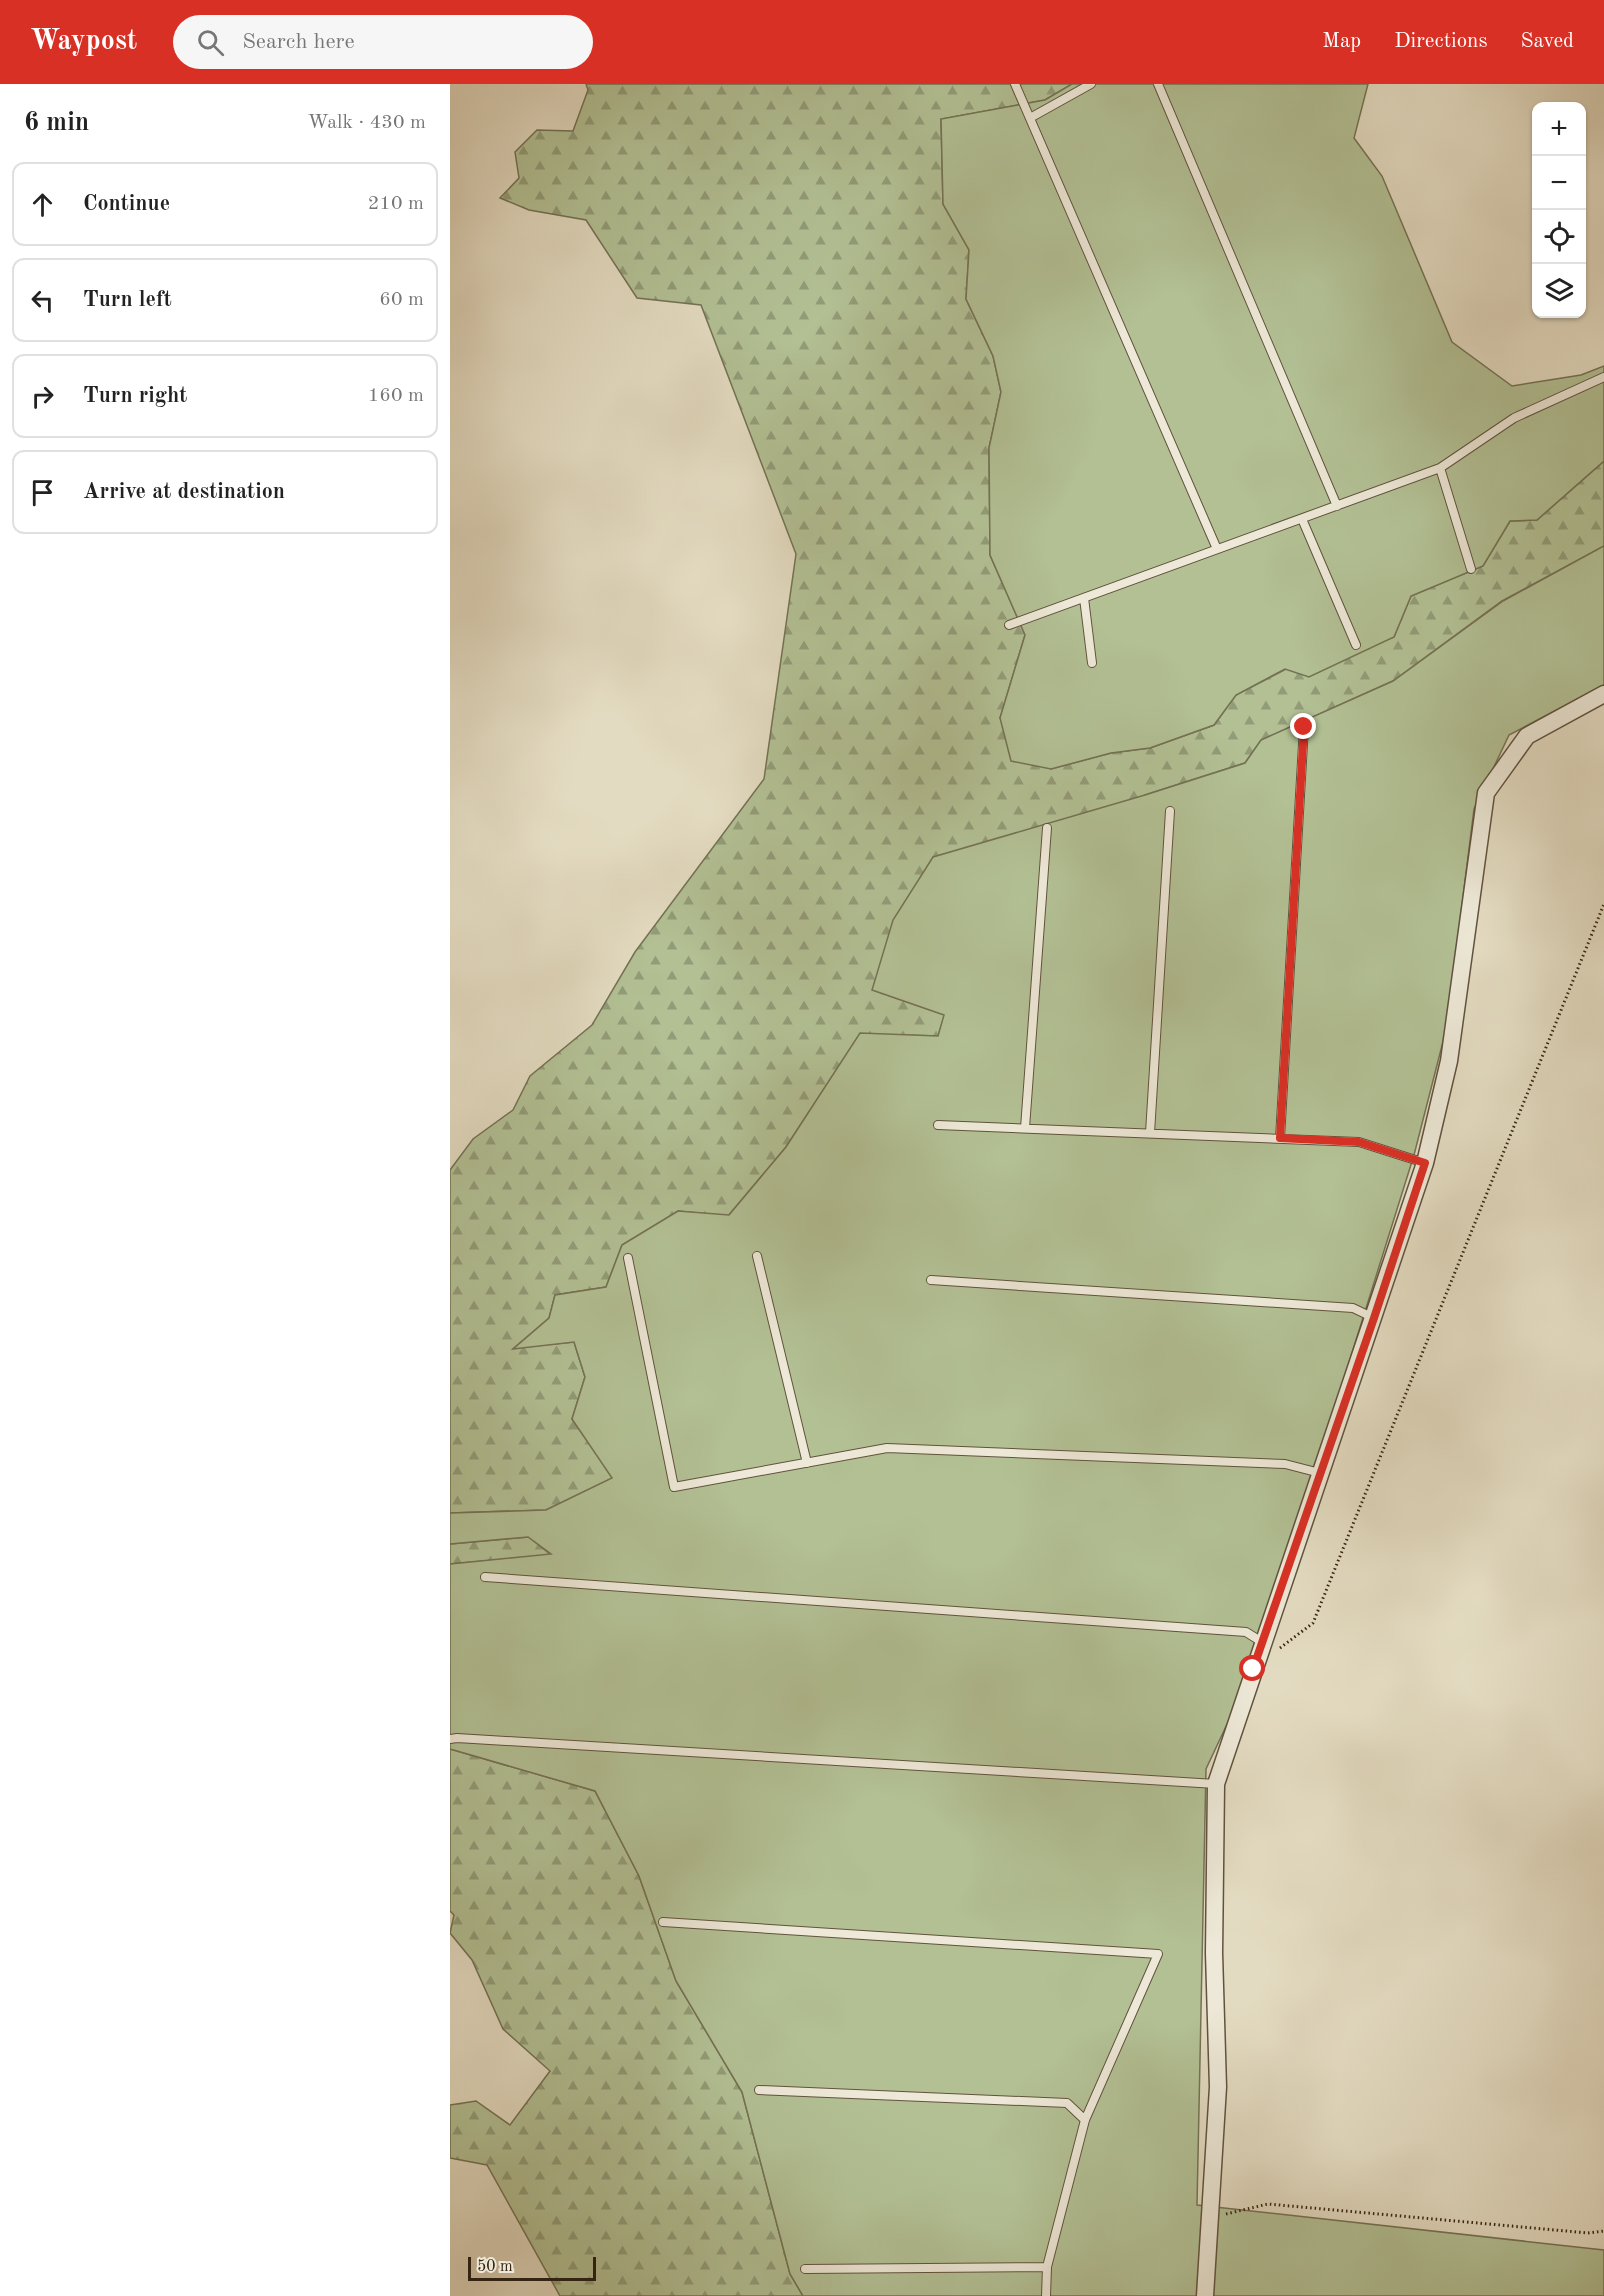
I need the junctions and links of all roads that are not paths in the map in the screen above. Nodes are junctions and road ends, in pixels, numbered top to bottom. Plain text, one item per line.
1 (1015, 84) edge
2 (1091, 84) edge
3 (1158, 84) edge
4 (1030, 118) junction
5 (1604, 377) edge
6 (1440, 468) junction
7 (1337, 506) junction
8 (1302, 519) junction
9 (1217, 549) junction
10 (1471, 569) dead end
11 (1083, 598) junction
12 (1009, 625) dead end
13 (1356, 645) dead end
14 (1092, 663) dead end
15 (1604, 694) edge
16 (1304, 727) dead end
17 (1170, 811) dead end
18 (1047, 828) dead end
19 (938, 1125) dead end
20 (1025, 1128) junction
21 (1150, 1133) junction
22 (1280, 1138) junction
23 (1425, 1163) junction
24 (757, 1256) dead end
25 (628, 1258) dead end
26 (931, 1280) dead end
27 (1374, 1318) junction
28 (807, 1463) junction
29 (1320, 1473) junction
30 (485, 1577) dead end
31 (1262, 1642) junction
32 (450, 1739) edge
33 (1216, 1784) junction
34 (663, 1922) dead end
35 (759, 2090) dead end
36 (1085, 2120) junction
37 (1047, 2266) junction
38 (805, 2269) dead end
39 (1046, 2296) edge
40 (1205, 2296) edge

1 - 4 lane
2 - 4 lane
3 - 7 lane
4 - 9 lane
5 - 6 lane
6 - 7 lane
6 - 10 lane
7 - 8 lane
8 - 9 lane
8 - 13 lane
9 - 11 lane
11 - 12 lane
11 - 14 lane
15 - 23 street
16 - 22 lane
17 - 21 lane
18 - 20 lane
19 - 20 lane
20 - 21 lane
21 - 22 lane
22 - 23 lane
23 - 27 street
24 - 28 lane
25 - 28 lane
26 - 27 lane
27 - 29 street
28 - 29 lane
29 - 31 street
30 - 31 lane
31 - 33 street
32 - 33 lane
33 - 40 street
34 - 36 lane
35 - 36 lane
36 - 37 lane
37 - 38 lane
37 - 39 lane

